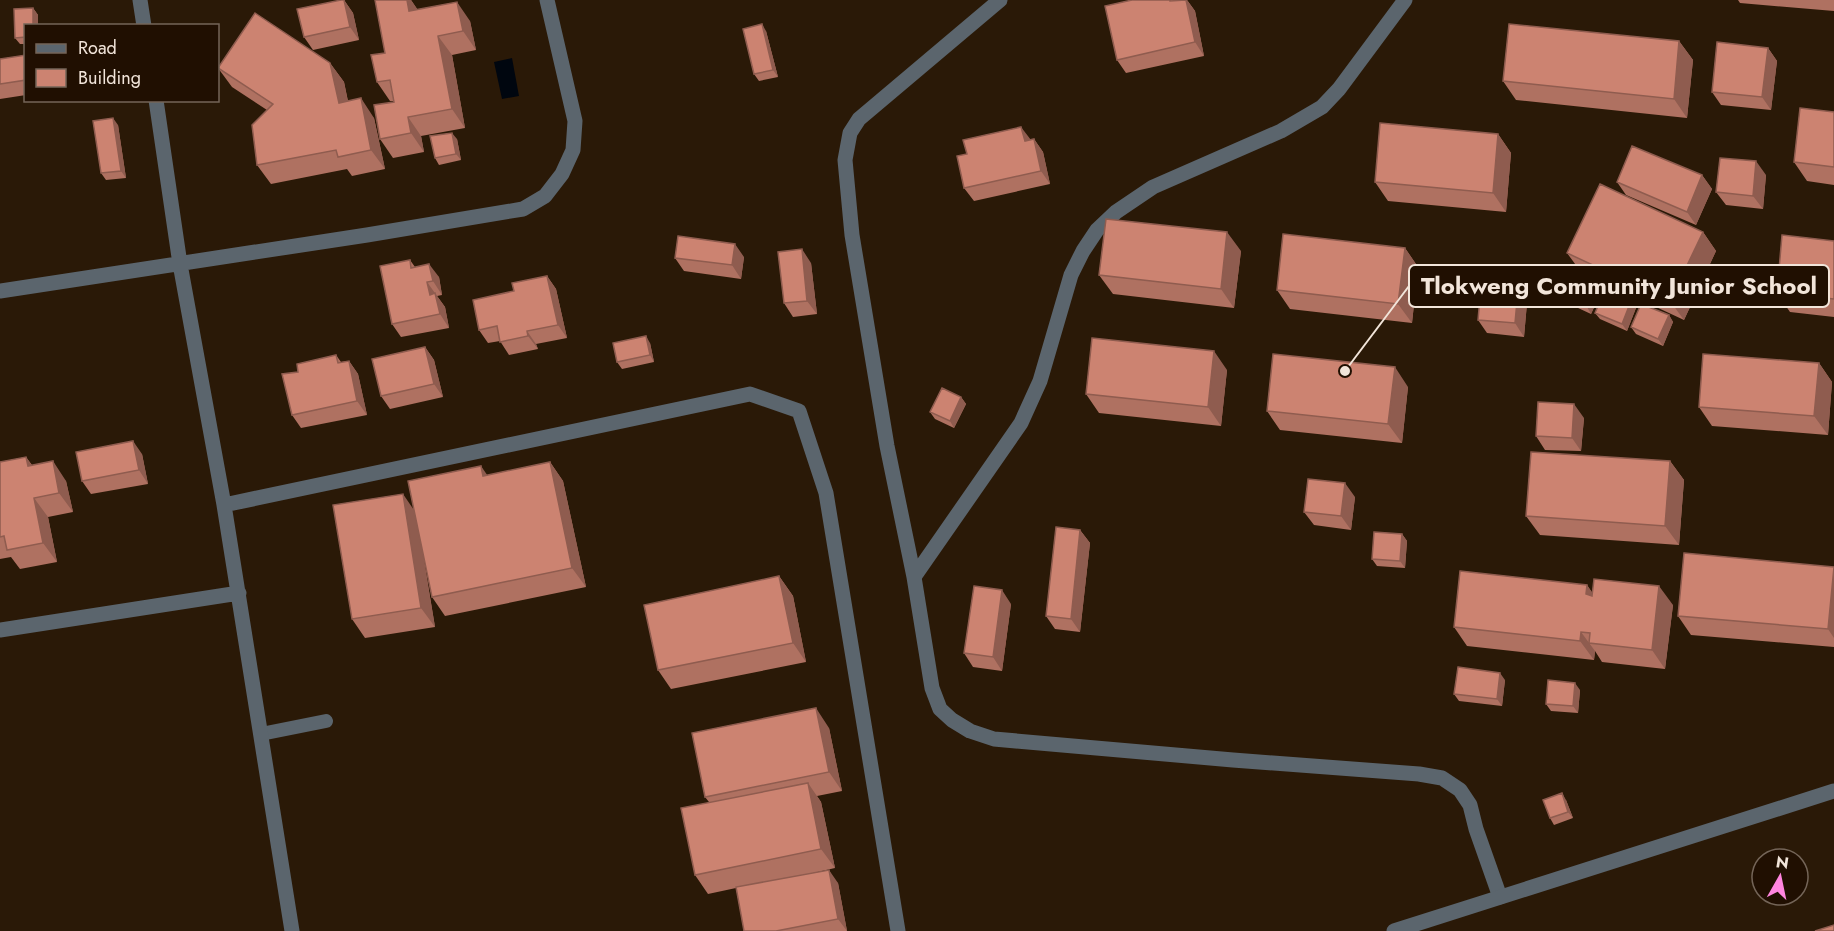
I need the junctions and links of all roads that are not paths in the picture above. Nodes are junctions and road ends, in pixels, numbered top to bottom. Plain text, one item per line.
1 (140, 0) edge
2 (547, 0) edge
3 (1000, 0) edge
4 (1405, 0) edge
5 (144, 24) edge
6 (156, 102) edge
7 (180, 264) junction
8 (0, 291) edge
9 (224, 505) junction
10 (914, 577) junction
11 (238, 593) junction
12 (0, 630) edge
13 (326, 721) dead end
14 (261, 734) junction
15 (1834, 792) edge
16 (1500, 897) junction
17 (292, 931) edge
18 (898, 931) edge
19 (1394, 931) edge

1 - 5 street
2 - 7 street
3 - 10 street
4 - 10 street
6 - 7 street
7 - 8 street
7 - 9 street
9 - 11 street
9 - 18 street
10 - 16 street
11 - 12 street
11 - 14 street
13 - 14 lane
14 - 17 street
15 - 16 street
16 - 19 street

